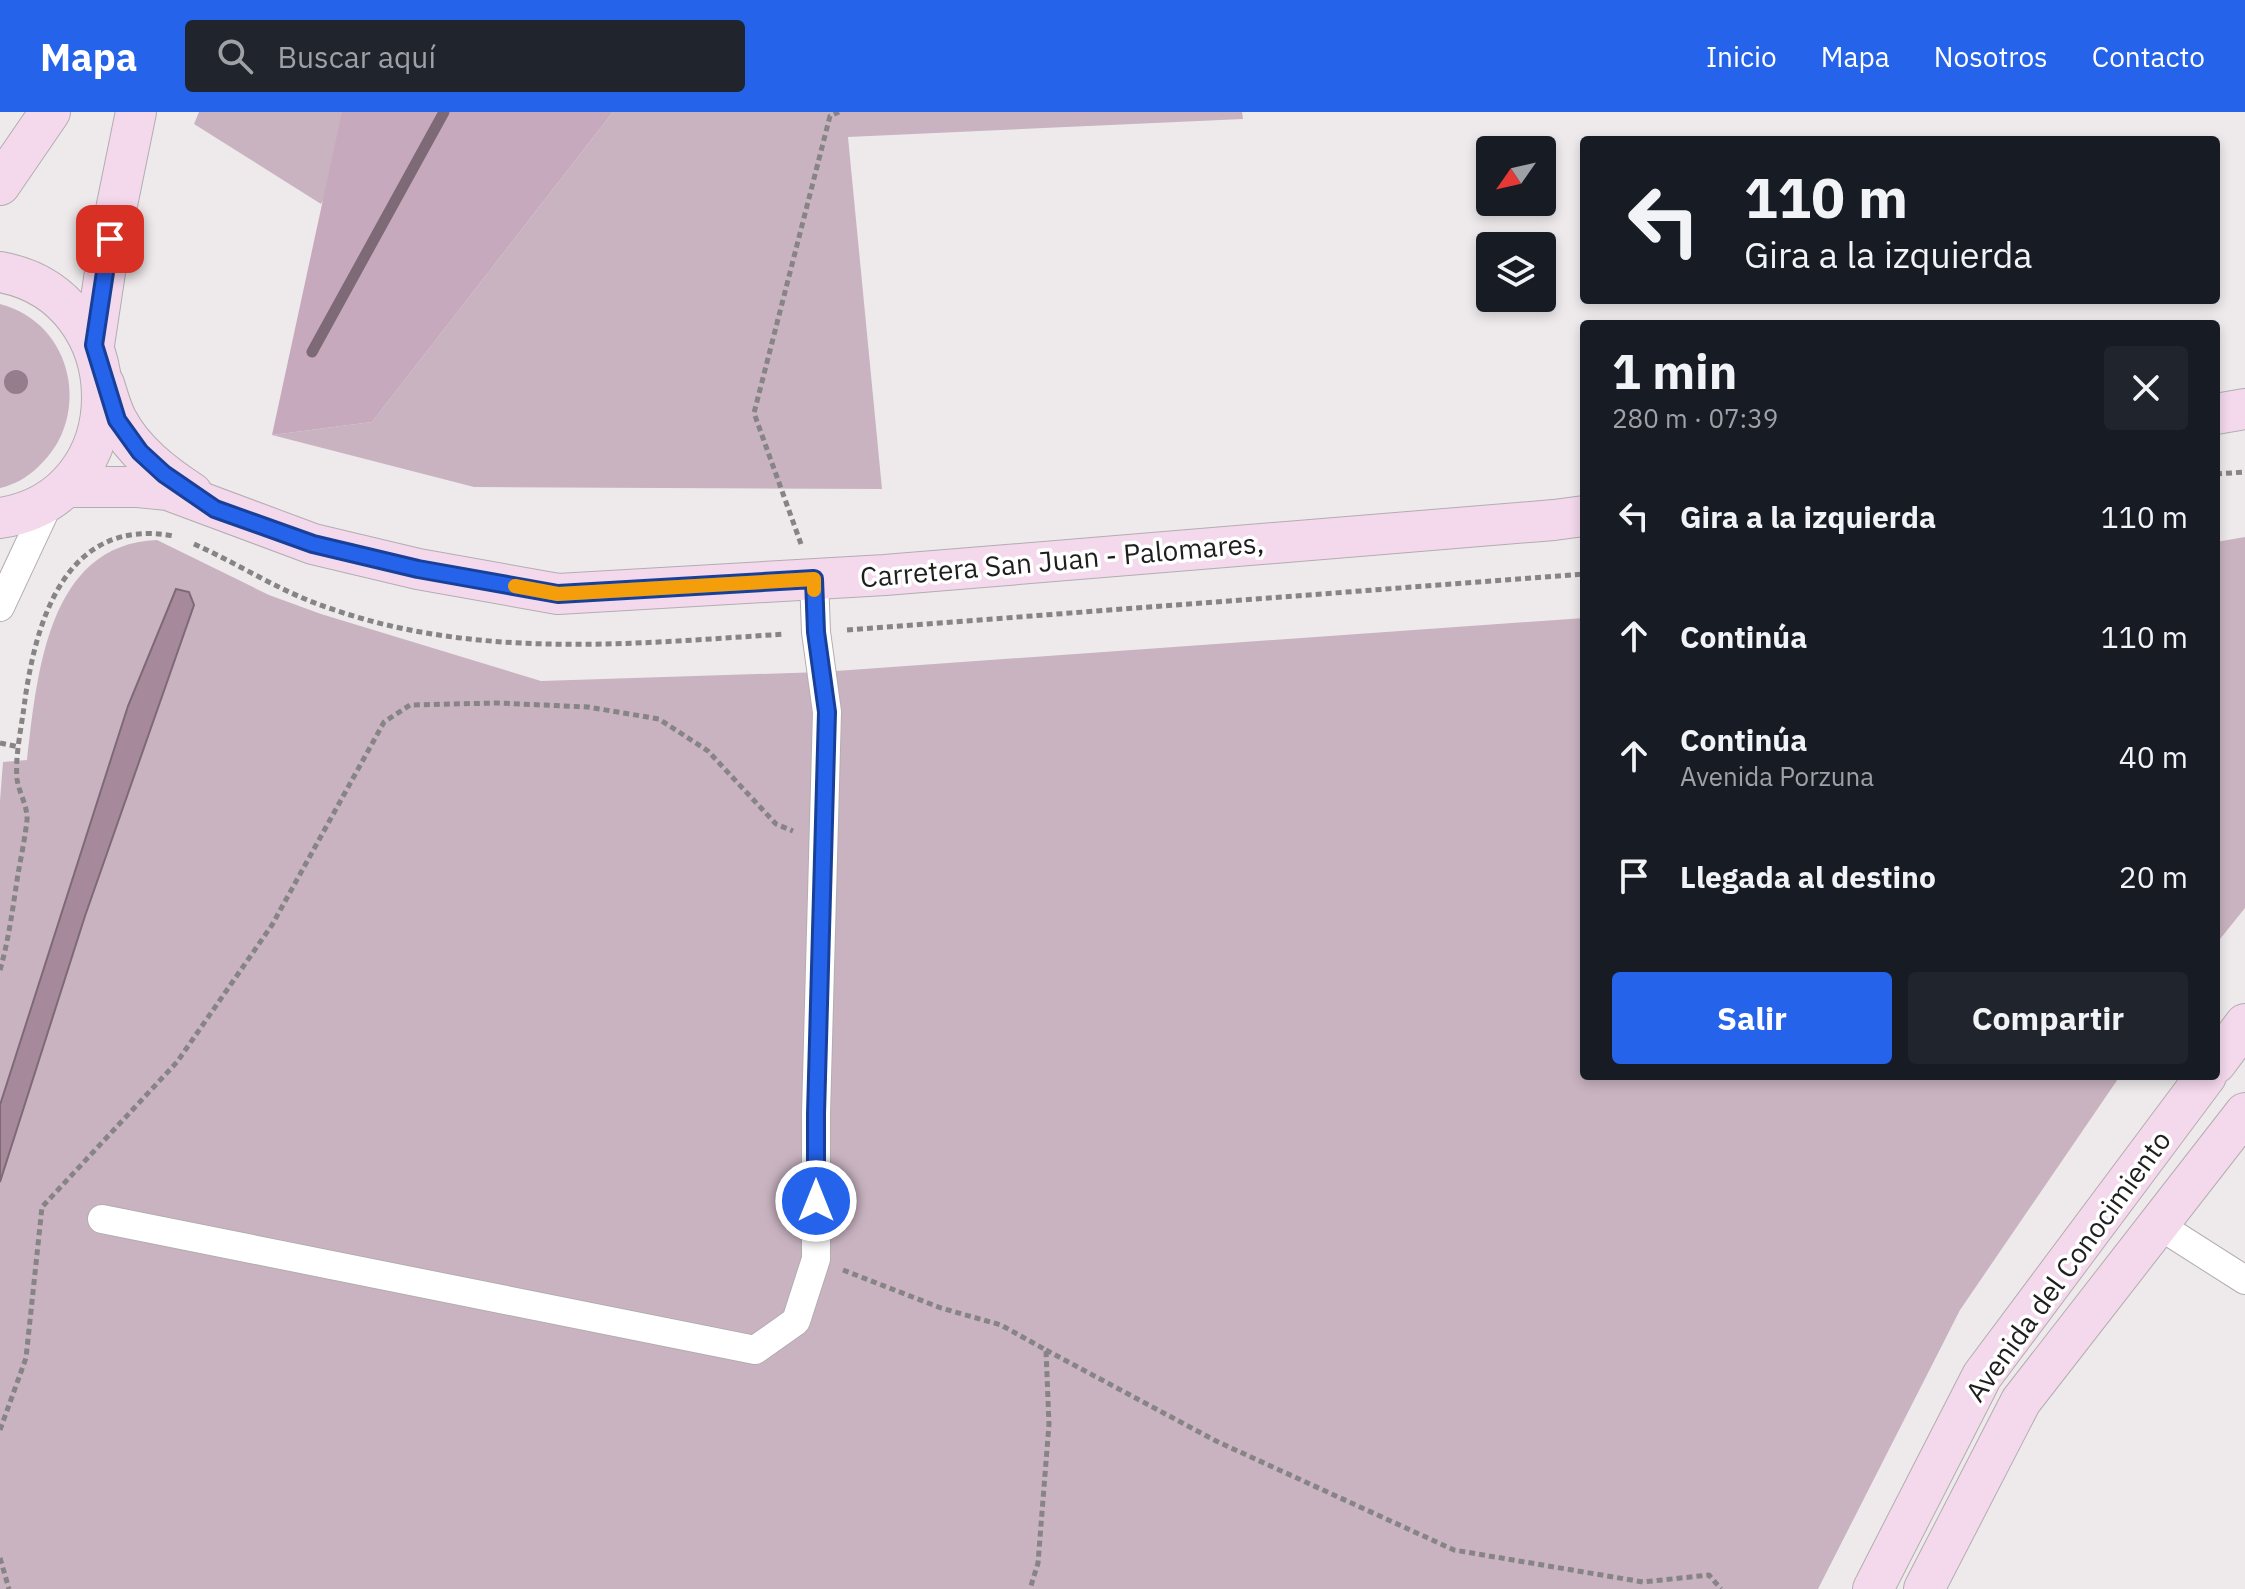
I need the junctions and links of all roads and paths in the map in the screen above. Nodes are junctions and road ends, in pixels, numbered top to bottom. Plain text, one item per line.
1 (50, 112) edge
2 (136, 112) edge
3 (839, 112) edge
4 (0, 185) edge
5 (0, 272) edge
6 (94, 345) junction
7 (104, 383) junction
8 (2245, 409) edge
9 (2220, 413) edge
10 (2245, 472) edge
11 (2220, 474) edge
12 (59, 492) junction
13 (215, 509) junction
14 (1580, 517) edge
15 (0, 518) edge
16 (814, 579) junction
17 (0, 607) edge
18 (0, 743) edge
19 (824, 843) junction
20 (0, 970) edge
21 (2245, 1024) edge
22 (2220, 1058) edge
23 (2203, 1080) edge
24 (2245, 1113) edge
25 (102, 1219) dead end
26 (2157, 1224) junction
27 (816, 1259) junction
28 (2245, 1280) edge
29 (1046, 1350) junction
30 (0, 1430) edge
31 (0, 1558) edge
32 (9, 1589) edge
33 (1030, 1589) edge
34 (1721, 1589) edge
35 (1873, 1589) edge
36 (1924, 1589) edge

1 - 4 street
2 - 6 street
3 - 16 path
5 - 6 street
6 - 7 street
7 - 12 street
7 - 13 street
8 - 9 street
10 - 11 path
12 - 13 street
12 - 15 street
12 - 17 street
13 - 16 street, Carretera San Juan - Palomares,
14 - 16 street, Carretera San Juan - Palomares,
16 - 19 street
18 - 20 path
19 - 27 street
19 - 30 path
21 - 22 street
23 - 35 street, Avenida del Conocimiento
24 - 26 street, Avenida del Conocimiento
25 - 27 street
26 - 28 street
26 - 36 street, Avenida del Conocimiento
27 - 29 path
29 - 33 path
29 - 34 path
31 - 32 path

